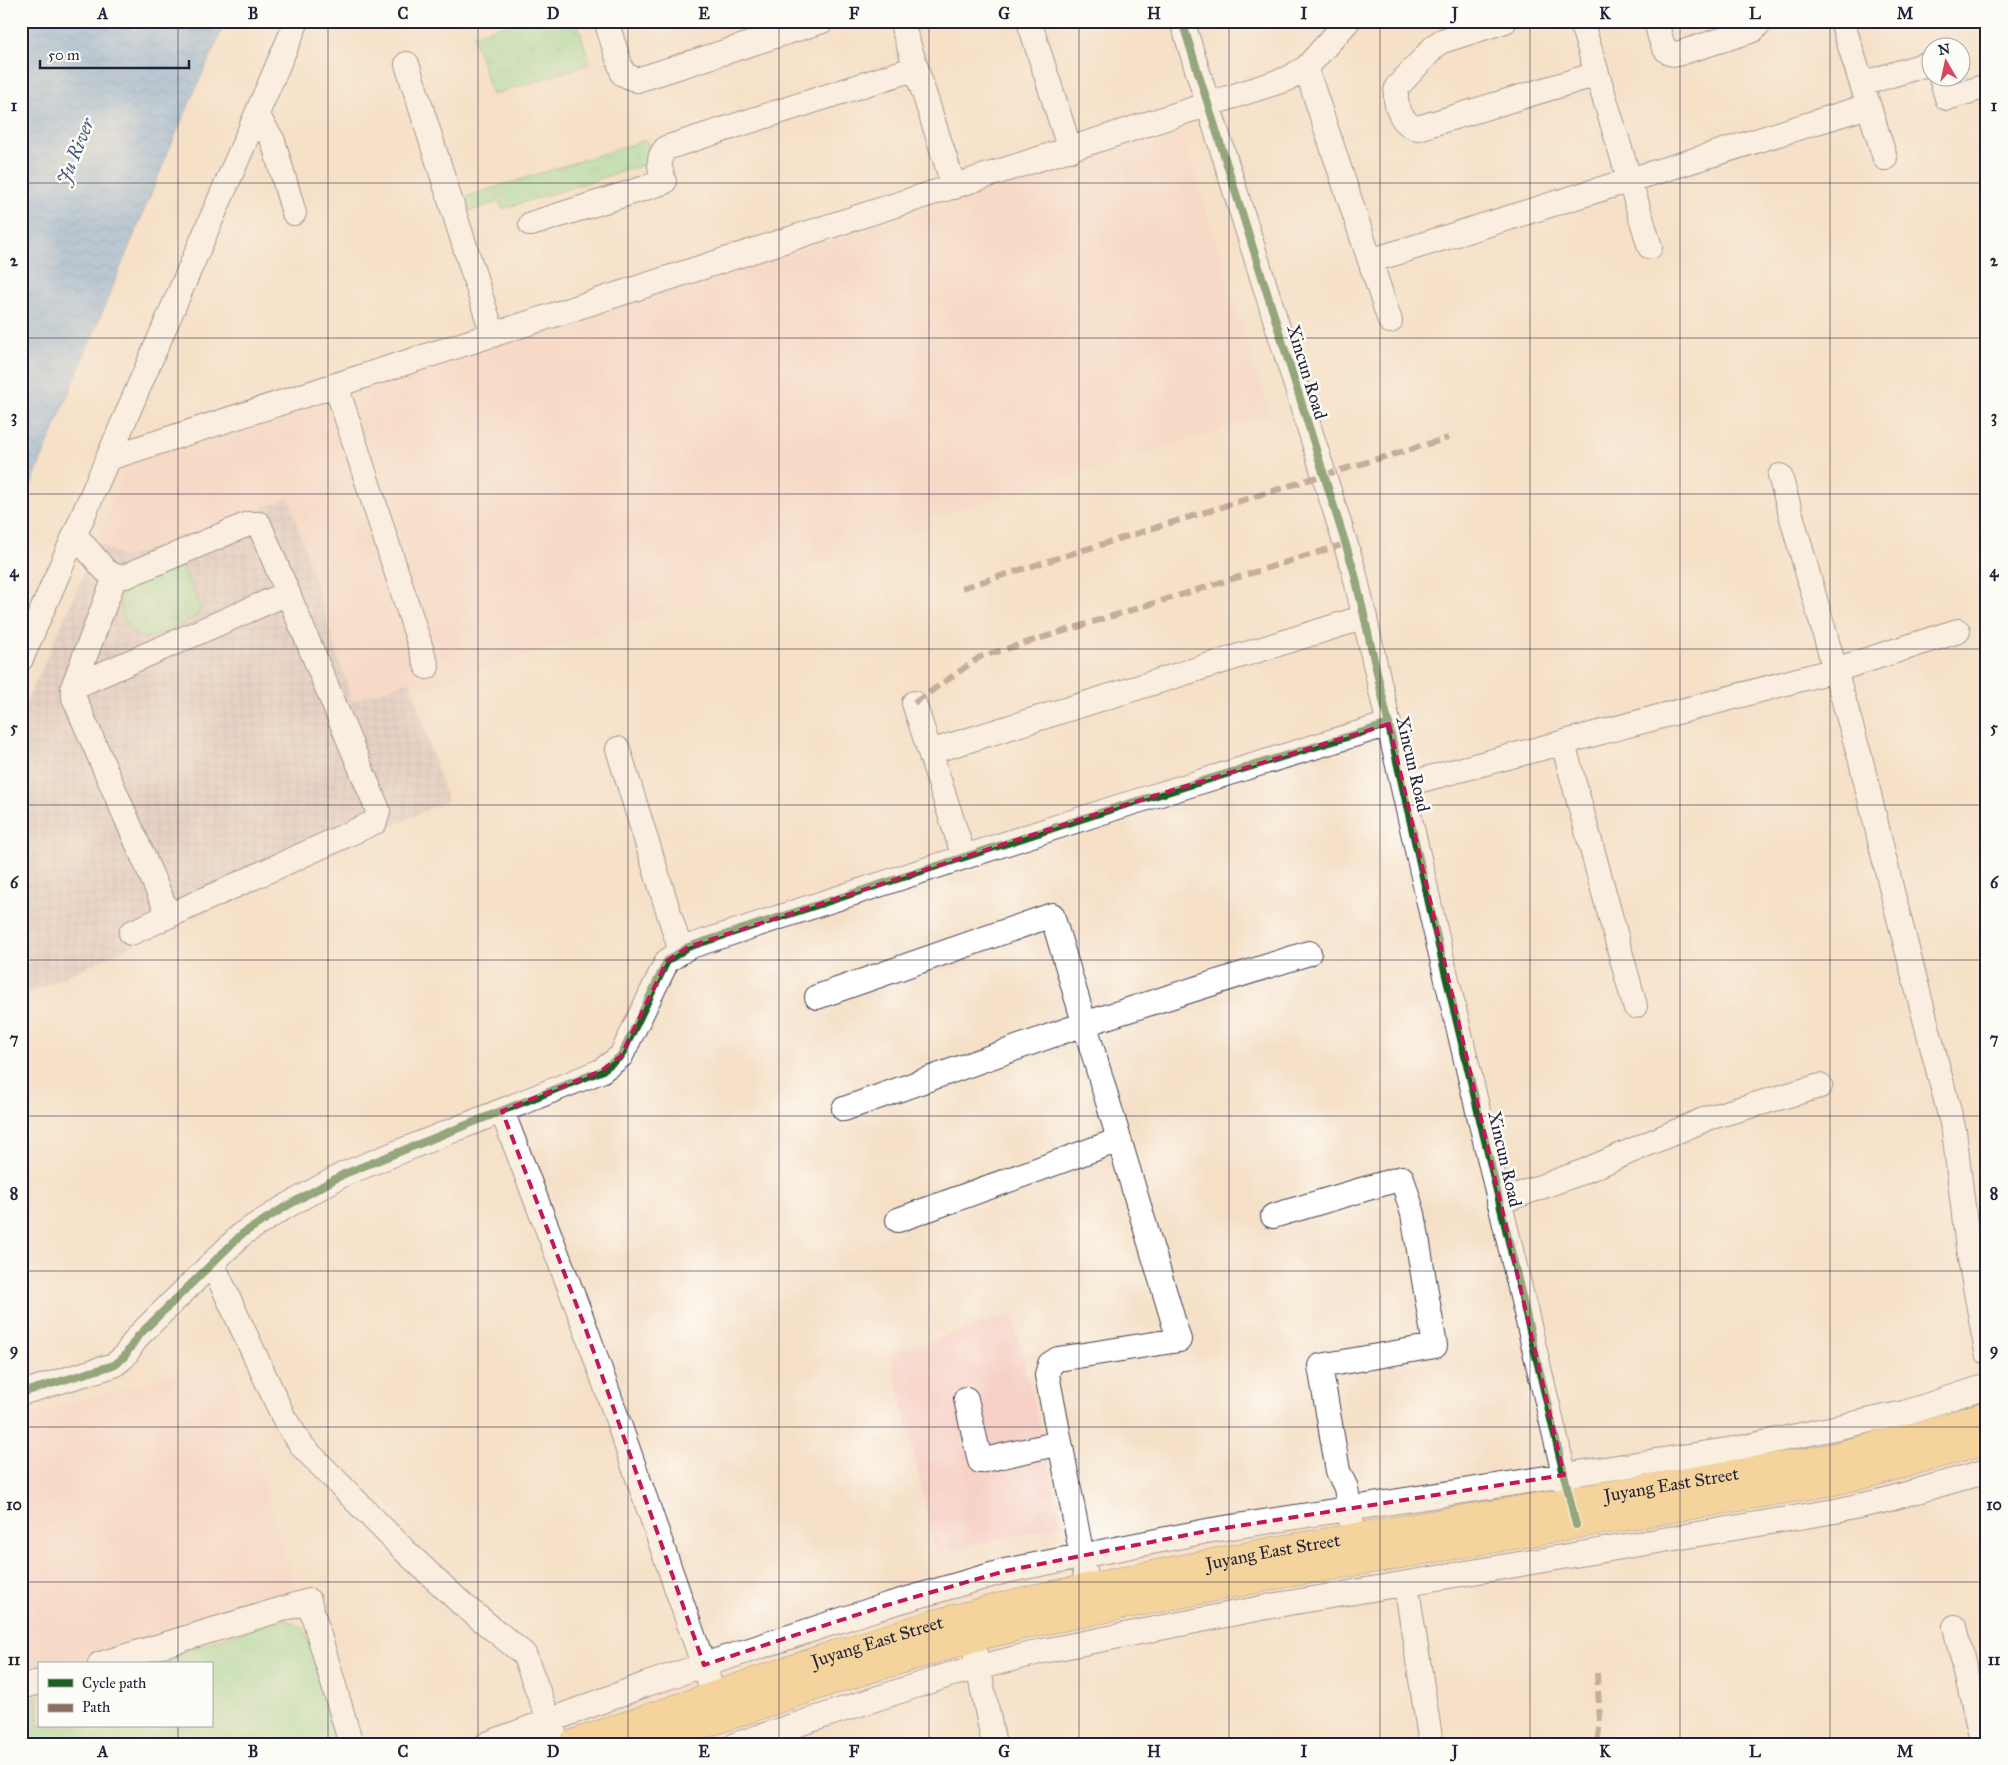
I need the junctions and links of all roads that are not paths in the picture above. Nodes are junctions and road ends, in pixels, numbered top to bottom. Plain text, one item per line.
1 (297, 21) edge
2 (606, 21) edge
3 (822, 21) edge
4 (901, 21) edge
5 (1028, 21) edge
6 (1182, 21) edge
7 (1348, 21) edge
8 (1505, 21) edge
9 (1581, 21) edge
10 (1656, 21) edge
11 (1761, 21) edge
12 (1842, 21) edge
13 (407, 64) dead end
14 (916, 68) junction
15 (1306, 68) junction
16 (1920, 68) edge
17 (1597, 74) junction
18 (1987, 86) edge
19 (1944, 88) edge
20 (1865, 95) junction
21 (1208, 106) junction
22 (257, 115) junction
23 (1070, 150) junction
24 (1885, 158) dead end
25 (1630, 181) junction
26 (954, 187) junction
27 (294, 213) dead end
28 (531, 224) dead end
29 (1650, 247) dead end
30 (1370, 262) junction
31 (1390, 321) dead end
32 (493, 335) junction
33 (336, 385) junction
34 (109, 458) junction
35 (1780, 476) dead end
36 (76, 536) junction
37 (115, 577) junction
38 (288, 593) junction
39 (1364, 617) junction
40 (1958, 631) dead end
41 (21, 659) edge
42 (427, 667) dead end
43 (1835, 670) junction
44 (73, 687) junction
45 (914, 703) dead end
46 (1389, 724) junction
47 (1562, 742) junction
48 (618, 750) dead end
49 (930, 752) junction
50 (1403, 785) junction
51 (964, 857) junction
52 (169, 916) junction
53 (131, 933) dead end
54 (681, 952) junction
55 (1309, 953) dead end
56 (817, 996) dead end
57 (1636, 1006) dead end
58 (1084, 1024) junction
59 (1820, 1086) dead end
60 (844, 1109) dead end
61 (502, 1111) junction
62 (1119, 1140) junction
63 (1499, 1202) junction
64 (1273, 1216) dead end
65 (898, 1220) dead end
66 (212, 1263) junction
67 (1987, 1352) edge
68 (1987, 1386) edge
69 (21, 1393) edge
70 (966, 1399) dead end
71 (1987, 1415) edge
72 (1987, 1440) edge
73 (1060, 1443) junction
74 (1987, 1471) edge
75 (1564, 1475) junction
76 (1350, 1508) junction
77 (1573, 1514) junction
78 (1354, 1537) junction
79 (1082, 1556) junction
80 (1406, 1583) junction
81 (1088, 1588) junction
82 (1955, 1627) dead end
83 (972, 1638) junction
84 (107, 1662) edge
85 (704, 1665) junction
86 (978, 1668) junction
87 (38, 1682) edge
88 (21, 1687) edge
89 (714, 1695) junction
90 (767, 1702) junction
91 (549, 1721) junction
92 (782, 1737) edge
93 (352, 1744) edge
94 (487, 1744) edge
95 (558, 1744) edge
96 (572, 1744) edge
97 (645, 1744) edge
98 (737, 1744) edge
99 (994, 1744) edge
100 (1431, 1744) edge
101 (1983, 1744) edge

1 - 22 street
2 - 3 street
4 - 14 street
5 - 23 street
6 - 21 street, Xincun Road
7 - 15 street
8 - 17 street
9 - 17 street
10 - 11 street
12 - 20 street
13 - 32 street
14 - 26 street
14 - 28 street
15 - 21 street
15 - 30 street
16 - 20 street
17 - 25 street
18 - 19 street
20 - 24 street
20 - 25 street
21 - 23 street
21 - 39 street, Xincun Road
22 - 27 street
22 - 34 street
23 - 26 street
25 - 29 street
25 - 30 street
26 - 32 street
30 - 31 street
32 - 33 street
33 - 34 street
33 - 42 street
34 - 36 street
35 - 43 street
36 - 37 street
36 - 41 street
37 - 38 street
37 - 44 street
38 - 44 street
38 - 52 street
39 - 46 street, Xincun Road
39 - 49 street
40 - 43 street
43 - 47 street
43 - 67 street
44 - 52 street
45 - 49 street
46 - 50 street, Xincun Road
46 - 51 street
47 - 50 street
47 - 57 street
48 - 54 street
49 - 51 street
50 - 63 street, Xincun Road
51 - 54 street
52 - 53 street
54 - 61 street
55 - 58 street
56 - 58 street
58 - 60 street
58 - 62 street
59 - 63 street
61 - 66 street
61 - 85 street
62 - 65 street
62 - 73 street
63 - 75 street, Xincun Road
64 - 76 street
66 - 69 street
66 - 91 street
68 - 75 street
70 - 73 street
71 - 77 highway, Juyang East Street
72 - 77 highway, Juyang East Street
73 - 79 street
74 - 80 street
75 - 76 street
75 - 77 street, Xincun Road
76 - 78 street
76 - 79 street
77 - 78 highway, Juyang East Street
77 - 83 highway, Juyang East Street
78 - 81 highway, Juyang East Street
79 - 81 street
79 - 85 street
80 - 86 street
80 - 100 street
81 - 89 highway, Juyang East Street
82 - 101 street
83 - 86 street
83 - 90 highway, Juyang East Street
84 - 93 street
85 - 89 street
85 - 91 street
86 - 92 street
86 - 99 street
87 - 88 street
89 - 96 highway, Juyang East Street
90 - 92 street
90 - 97 highway, Juyang East Street
91 - 94 street
91 - 95 street
92 - 98 street

